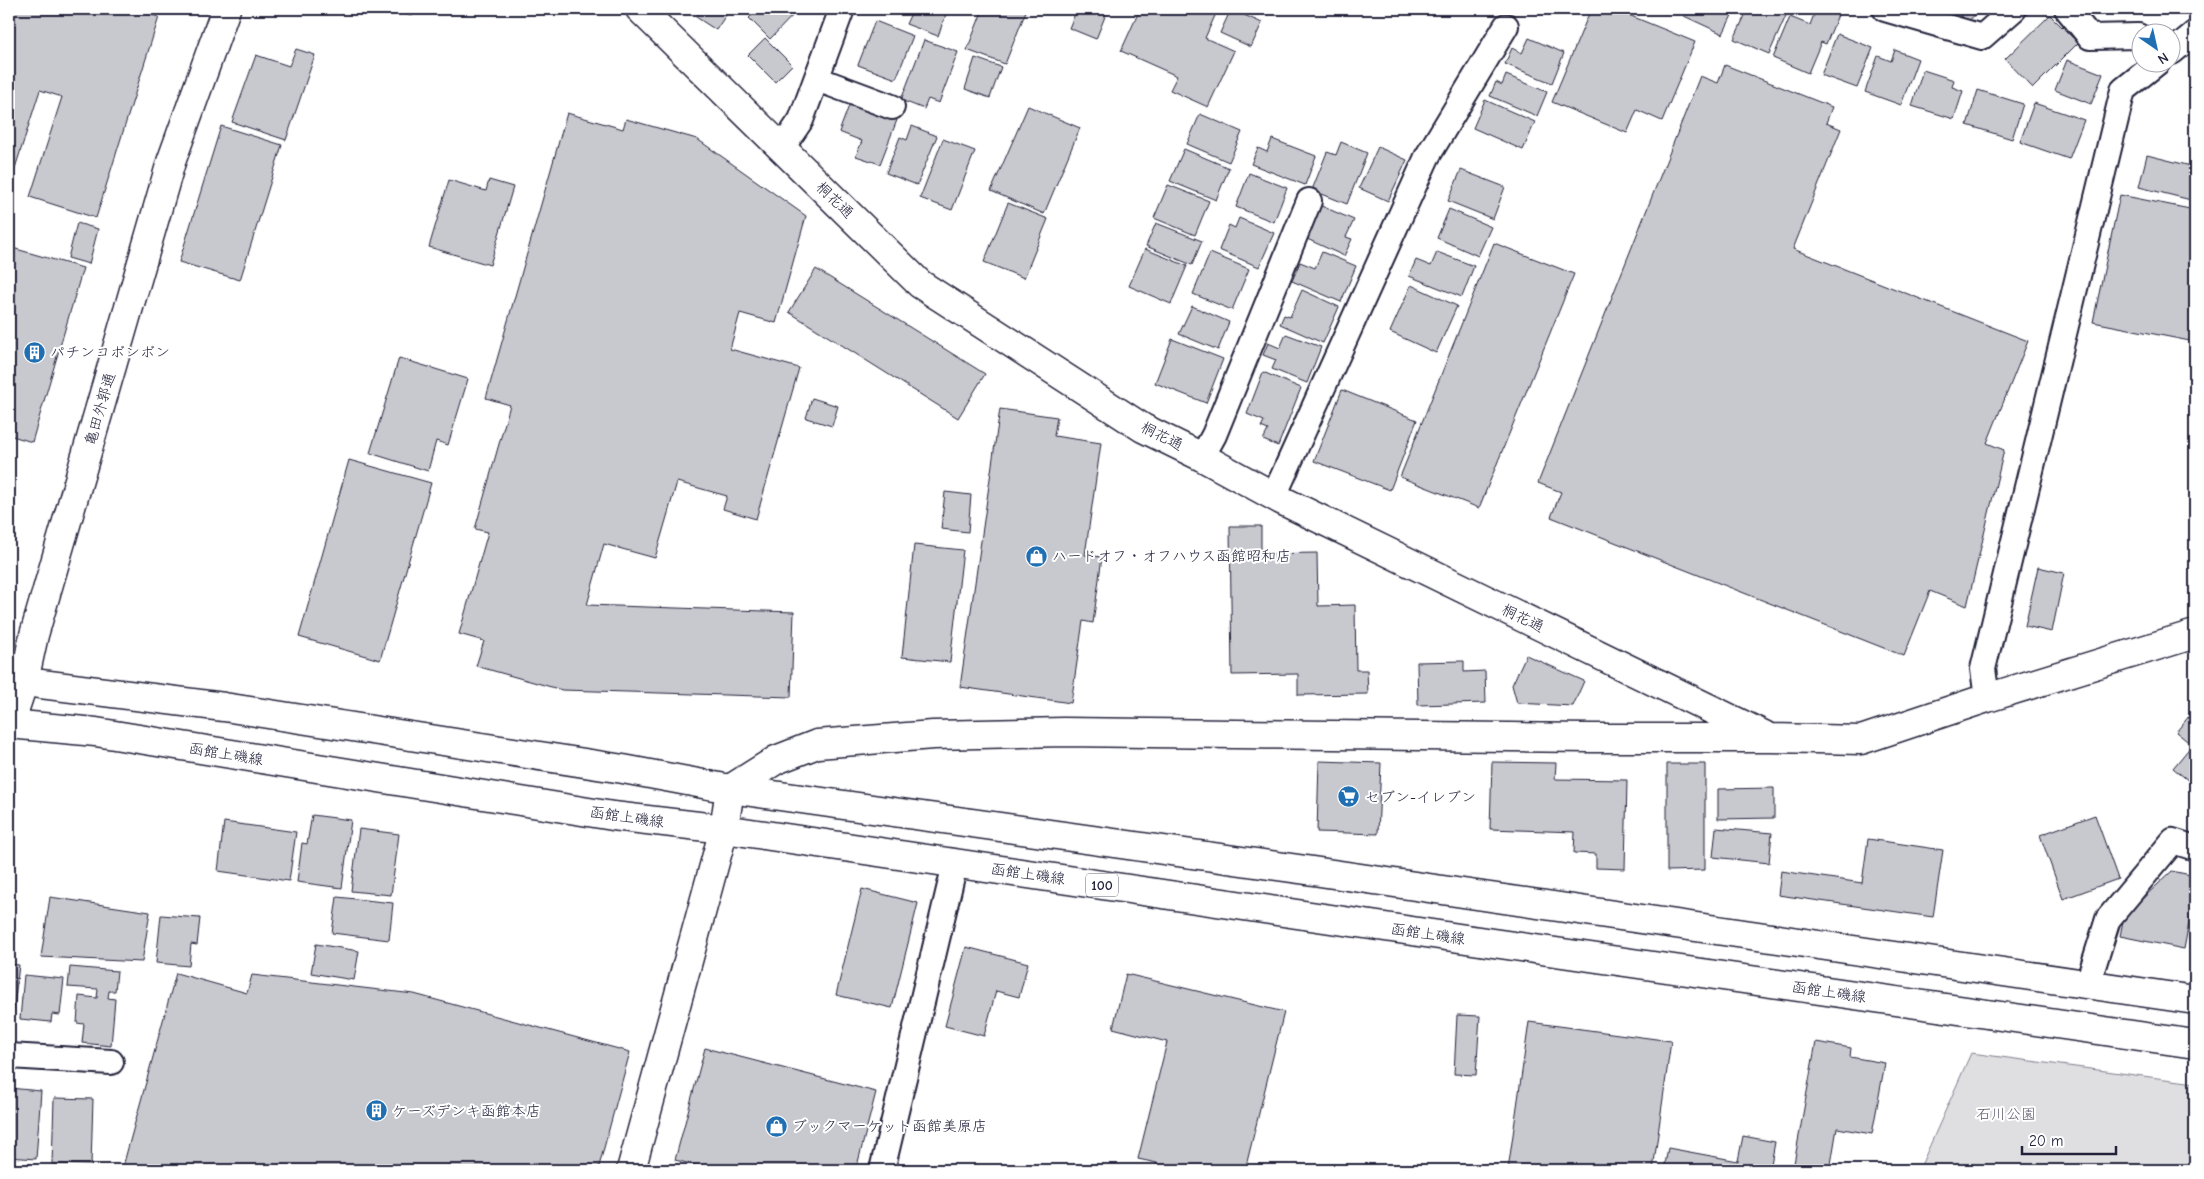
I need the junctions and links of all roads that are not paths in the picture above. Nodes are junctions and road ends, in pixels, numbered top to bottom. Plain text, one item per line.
1 (226, 9) edge
2 (640, 9) edge
3 (842, 9) edge
4 (1885, 9) edge
5 (2014, 9) edge
6 (2067, 9) edge
7 (1506, 26) dead end
8 (2195, 33) edge
9 (2132, 36) edge
10 (2182, 44) edge
11 (2146, 72) edge
12 (817, 79) junction
13 (892, 107) dead end
14 (782, 148) junction
15 (1309, 201) dead end
16 (1202, 457) junction
17 (1274, 496) junction
18 (2195, 634) edge
19 (16, 680) edge
20 (1987, 698) junction
21 (9, 725) edge
22 (1769, 738) junction
23 (730, 789) junction
24 (724, 830) junction
25 (2195, 848) edge
26 (956, 864) junction
27 (2088, 983) junction
28 (2195, 1000) edge
29 (2195, 1044) edge
30 (9, 1056) edge
31 (111, 1062) dead end
32 (631, 1170) edge
33 (882, 1170) edge

1 - 19 main road, 亀田外郭通
2 - 14 main road, 桐花通
3 - 12 street
4 - 5 street
6 - 9 street
7 - 17 street
8 - 10 street
11 - 20 street
12 - 13 street
12 - 14 street
14 - 16 main road, 桐花通
15 - 16 street
16 - 17 main road, 桐花通
17 - 22 main road, 桐花通
18 - 20 main road
19 - 21 main road, 亀田外郭通
19 - 23 main road
20 - 22 main road
21 - 24 main road, 函館上磯線 / 100
22 - 23 main road
23 - 24 main road
23 - 27 main road
24 - 26 main road, 函館上磯線 / 100
24 - 32 main road
25 - 27 street
26 - 29 main road, 函館上磯線 / 100
26 - 33 street
27 - 28 main road
30 - 31 street

